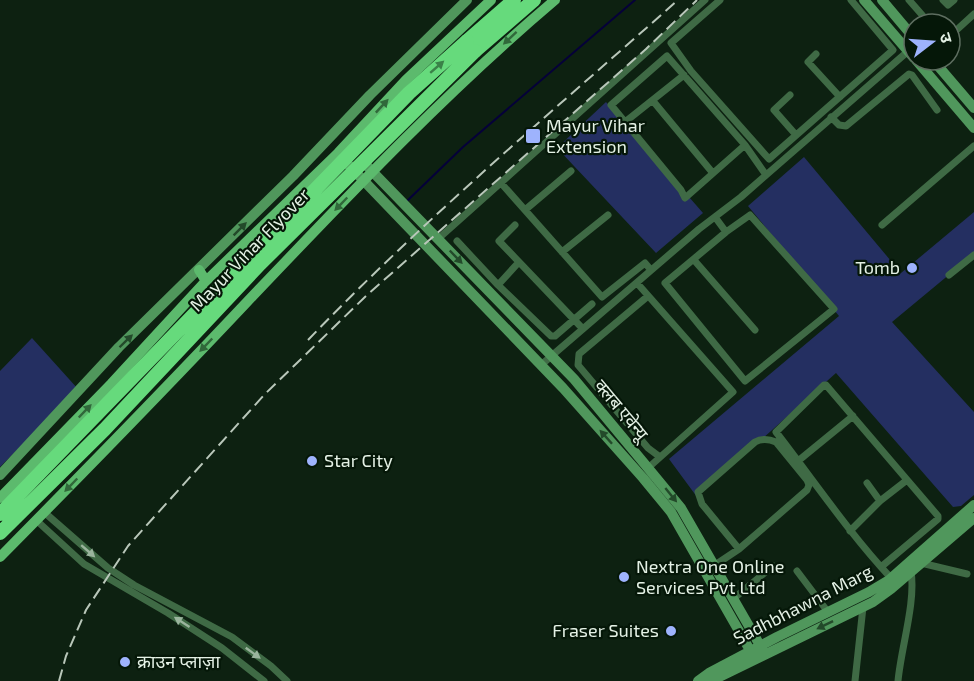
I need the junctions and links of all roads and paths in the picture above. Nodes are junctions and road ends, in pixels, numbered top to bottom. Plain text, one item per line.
1 (467, 0) edge
2 (491, 0) edge
3 (514, 0) edge
4 (534, 0) edge
5 (555, 0) edge
6 (705, 0) edge
7 (720, 0) edge
8 (851, 0) edge
9 (864, 0) edge
10 (882, 0) edge
11 (909, 0) edge
12 (943, 0) edge
13 (954, 0) edge
14 (920, 12) edge
15 (974, 14) edge
16 (902, 24) edge
17 (962, 25) edge
18 (902, 45) edge
19 (893, 50) junction
20 (902, 52) edge
21 (816, 54) dead end
22 (902, 60) edge
23 (926, 72) edge
24 (943, 72) edge
25 (684, 75) junction
26 (406, 80) junction
27 (790, 95) dead end
28 (840, 97) junction
29 (653, 101) junction
30 (974, 108) edge
31 (436, 109) junction
32 (937, 110) dead end
33 (831, 117) junction
34 (625, 122) junction
35 (974, 128) edge
36 (796, 135) junction
37 (745, 145) junction
38 (974, 146) edge
39 (342, 149) junction
40 (774, 154) junction
41 (781, 162) junction
42 (571, 171) dead end
43 (712, 172) junction
44 (368, 175) junction
45 (766, 175) junction
46 (501, 183) junction
47 (525, 210) junction
48 (608, 215) dead end
49 (715, 217) junction
50 (515, 225) dead end
51 (882, 225) dead end
52 (726, 232) junction
53 (438, 239) junction
54 (457, 241) dead end
55 (562, 252) junction
56 (974, 255) edge
57 (694, 260) junction
58 (519, 262) junction
59 (199, 270) junction
60 (651, 270) junction
61 (949, 276) dead end
62 (206, 281) junction
63 (637, 283) junction
64 (498, 285) junction
65 (648, 296) junction
66 (592, 304) dead end
67 (574, 319) junction
68 (583, 328) junction
69 (755, 330) dead end
70 (551, 356) junction
71 (541, 365) junction
72 (853, 416) junction
73 (660, 458) junction
74 (798, 460) junction
75 (648, 468) junction
76 (0, 475) edge
77 (907, 480) junction
78 (867, 483) dead end
79 (0, 498) edge
80 (880, 501) junction
81 (974, 506) edge
82 (0, 514) edge
83 (40, 516) junction
84 (974, 518) edge
85 (850, 531) junction
86 (0, 533) edge
87 (739, 549) junction
88 (0, 557) edge
89 (921, 563) junction
90 (715, 565) junction
91 (772, 566) dead end
92 (880, 567) junction
93 (797, 571) dead end
94 (911, 572) junction
95 (967, 574) dead end
96 (891, 578) junction
97 (733, 599) junction
98 (863, 607) junction
99 (828, 612) junction
100 (758, 652) junction
101 (264, 681) edge
102 (286, 681) edge
103 (698, 681) edge
104 (712, 681) edge
105 (855, 681) edge
106 (898, 681) edge

59 -> 1 street
2 - 26 main road
82 -> 3 highway, Mayur Vihar Flyover, bridge
4 - 86 highway, Mayur Vihar Flyover, bridge
5 -> 31 main road
6 - 46 street
7 - 40 street
8 - 19 street
9 - 18 street
10 - 16 street
11 - 14 street
12 - 13 street
15 - 17 street
19 - 20 street
19 - 28 street
21 - 28 street
22 - 33 street
23 - 35 street
24 - 30 street
25 - 29 street
25 - 34 street
25 - 37 street
26 - 31 main road
39 -> 26 main road
27 - 36 street
28 - 36 street
29 - 34 street
29 - 43 street
31 - 44 main road
32 - 33 street
33 - 41 street
34 - 43 street
36 - 40 street
37 - 43 street
37 - 45 street
38 - 51 street
39 - 44 street
39 - 62 main road
40 - 41 street
41 - 45 street
42 - 47 street
44 - 53 street, क्लब एवेन्यू
44 - 71 street, क्लब एवेन्यू
44 -> 83 main road
45 - 49 street
46 - 47 street
46 - 53 street
47 - 55 street
48 - 55 street
49 - 52 street
49 - 60 street
50 - 58 street
52 - 57 street
52 - 57 street
53 -> 70 street, क्लब एवेन्यू
54 - 64 street
55 - 60 street
56 - 61 street
57 - 69 street
58 - 64 street
58 - 67 street
59 - 62 main road
76 -> 59 street
60 - 63 street
79 -> 62 main road
63 - 65 street
63 - 68 street
64 - 67 street
65 - 73 street
65 - 73 street
66 - 67 street
67 - 68 street
68 - 70 street
70 - 71 street
70 - 75 street, क्लब एवेन्यू
100 -> 71 street, क्लब एवेन्यू
72 - 74 street
72 - 74 street
72 - 77 street
73 - 75 street
74 - 85 street
75 -> 90 street, क्लब एवेन्यू
77 - 80 street
77 - 92 street
78 - 80 street
80 - 85 street
81 - 96 street, Sadhbhawna Marg
83 - 88 main road
101 -> 83 street
83 -> 102 street
84 - 89 street, Sadhbhawna Marg
85 - 92 street
87 - 87 street
87 - 90 street
89 - 94 street, Sadhbhawna Marg
89 - 95 street
90 - 97 street, क्लब एवेन्यू
91 - 97 street
92 - 96 street
93 - 99 street
94 - 98 street, Sadhbhawna Marg
94 - 106 street
96 - 99 street, Sadhbhawna Marg
97 - 100 street, क्लब एवेन्यू
98 -> 100 street, Sadhbhawna Marg
98 - 105 street
99 - 100 street, Sadhbhawna Marg
100 - 103 street, Sadhbhawna Marg
100 - 104 street, Sadhbhawna Marg

